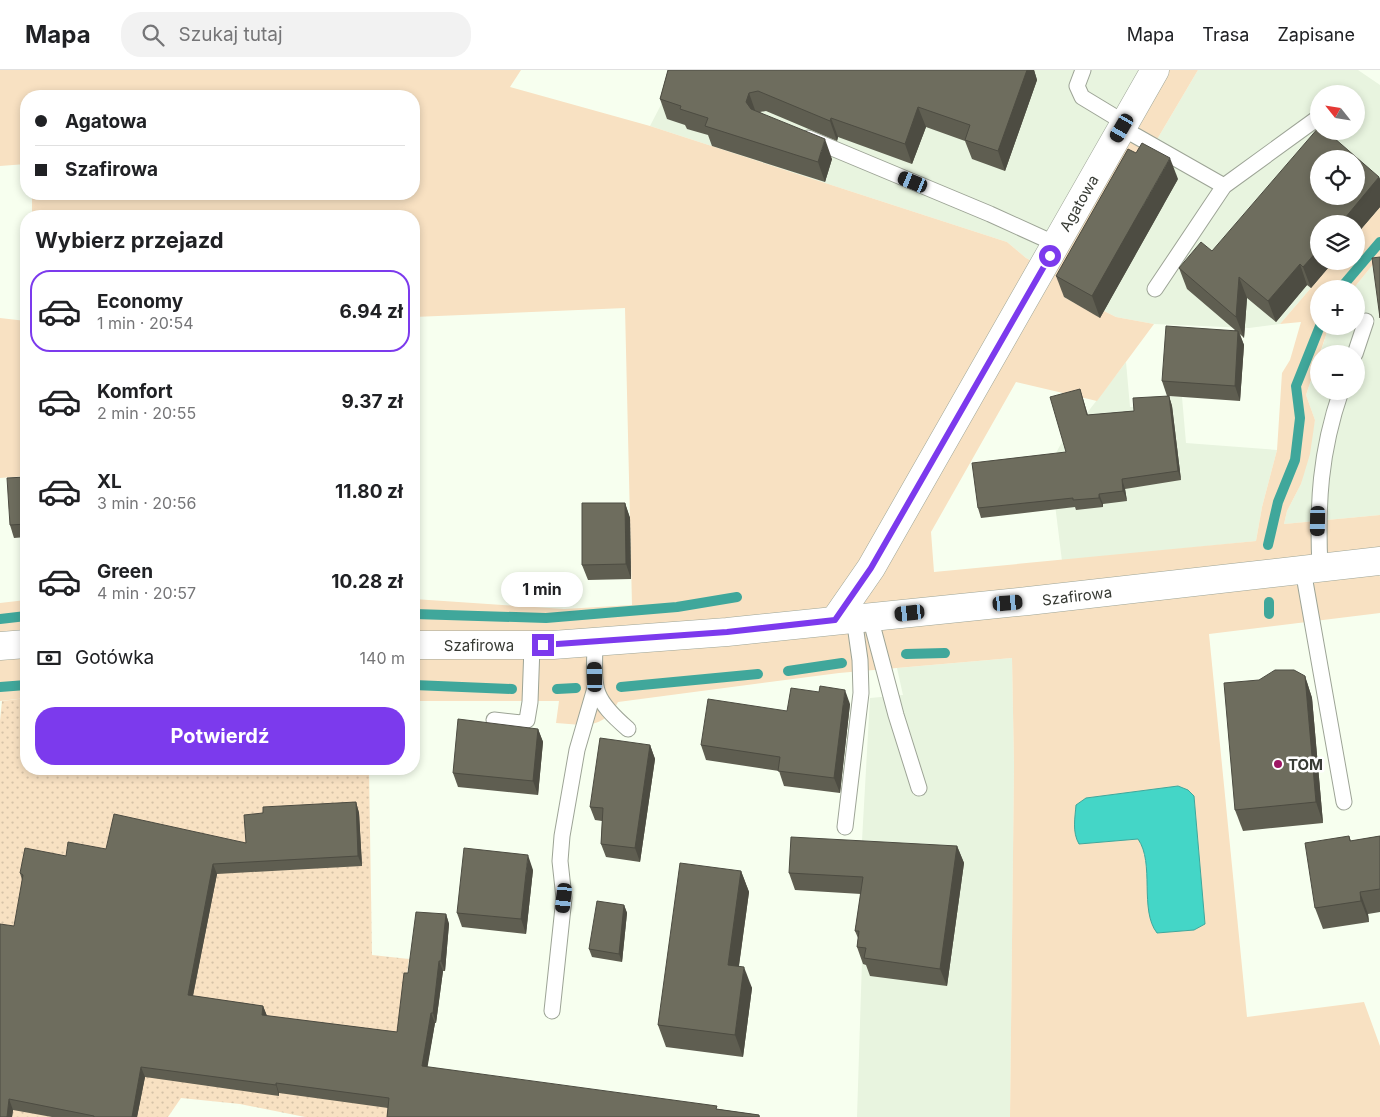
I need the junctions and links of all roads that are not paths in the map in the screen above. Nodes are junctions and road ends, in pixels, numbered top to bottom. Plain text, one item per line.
1 (1155, 70) edge
2 (1076, 73) edge
3 (1310, 124) edge
4 (1124, 125) junction
5 (790, 131) edge
6 (1224, 186) junction
7 (1056, 244) junction
8 (1154, 289) dead end
9 (1366, 321) dead end
10 (1358, 345) edge
11 (1338, 400) edge
12 (1380, 561) edge
13 (1311, 569) junction
14 (853, 618) junction
15 (595, 643) junction
16 (20, 644) edge
17 (420, 645) edge
18 (0, 646) edge
19 (532, 646) junction
20 (595, 688) junction
21 (494, 720) dead end
22 (628, 729) dead end
23 (919, 788) dead end
24 (1344, 802) dead end
25 (846, 827) dead end
26 (552, 1011) dead end

1 - 4 street, Agatowa
2 - 4 lane
3 - 6 lane
4 - 6 lane
4 - 7 street, Agatowa
5 - 7 lane
6 - 8 lane
7 - 14 street, Agatowa
9 - 10 lane
11 - 13 lane
12 - 13 street, Szafirowa
13 - 14 street, Szafirowa
13 - 24 lane
14 - 15 street, Szafirowa
14 - 23 lane
14 - 25 lane
15 - 19 street, Szafirowa
15 - 20 lane
16 - 18 street
17 - 19 street, Szafirowa
19 - 21 lane
20 - 22 lane
20 - 26 lane

